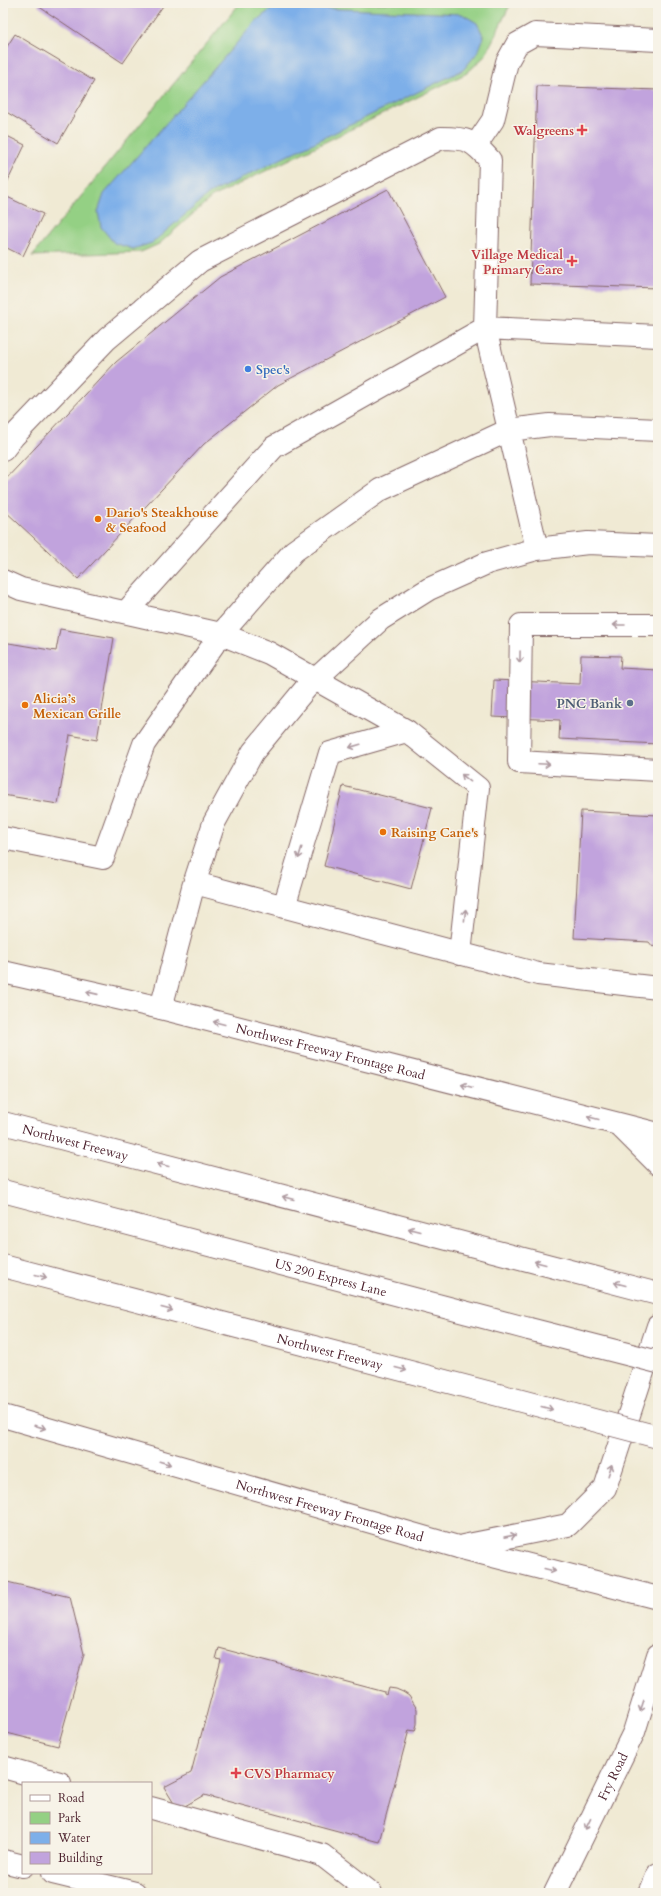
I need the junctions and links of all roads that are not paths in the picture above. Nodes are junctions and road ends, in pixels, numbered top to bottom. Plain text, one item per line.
1 (658, 40) edge
2 (476, 145) junction
3 (485, 328) junction
4 (658, 336) edge
5 (509, 430) junction
6 (658, 430) edge
7 (3, 450) edge
8 (658, 546) edge
9 (537, 549) junction
10 (3, 581) edge
11 (126, 612) junction
12 (658, 625) edge
13 (221, 634) junction
14 (314, 680) junction
15 (407, 731) junction
16 (658, 770) edge
17 (3, 838) edge
18 (195, 883) junction
19 (284, 907) junction
20 (460, 954) junction
21 (3, 972) edge
22 (658, 988) edge
23 (161, 1008) junction
24 (3, 1124) edge
25 (619, 1125) junction
26 (658, 1134) edge
27 (658, 1164) edge
28 (3, 1191) edge
29 (3, 1266) edge
30 (658, 1294) edge
31 (658, 1326) edge
32 (658, 1362) edge
33 (3, 1416) edge
34 (658, 1437) edge
35 (458, 1546) junction
36 (658, 1598) edge
37 (658, 1655) edge
38 (3, 1767) edge
39 (56, 1782) edge
40 (152, 1808) edge
41 (3, 1861) edge
42 (22, 1866) edge
43 (57, 1874) edge
44 (658, 1874) edge
45 (134, 1893) edge
46 (371, 1893) edge
47 (555, 1893) edge
48 (650, 1893) edge

1 - 2 main road
2 - 3 main road
2 - 7 main road
3 - 4 main road
3 - 5 main road
3 - 11 main road
5 - 6 main road
5 - 9 main road
5 - 13 main road
8 - 9 main road
9 - 14 main road
10 - 11 main road
11 - 13 main road
12 -> 16 main road
13 - 14 main road
13 - 17 main road
14 - 15 main road
14 - 18 main road
15 -> 19 main road
20 -> 15 main road
18 - 19 main road
18 - 23 main road
19 - 20 main road
20 - 22 main road
23 -> 21 main road, Northwest Freeway Frontage Road
25 -> 23 main road, Northwest Freeway Frontage Road
30 -> 24 main road, Northwest Freeway
25 - 26 main road, Northwest Freeway Frontage Road
25 - 27 main road
28 - 32 main road, US 290 Express Lane, bridge
29 -> 34 main road, Northwest Freeway, bridge
35 -> 31 main road
33 -> 35 main road, Northwest Freeway Frontage Road
35 -> 36 main road, Northwest Freeway Frontage Road
37 -> 47 main road, Fry Road
38 - 39 main road
40 - 46 main road
41 - 42 main road
43 - 45 main road
44 - 48 main road

